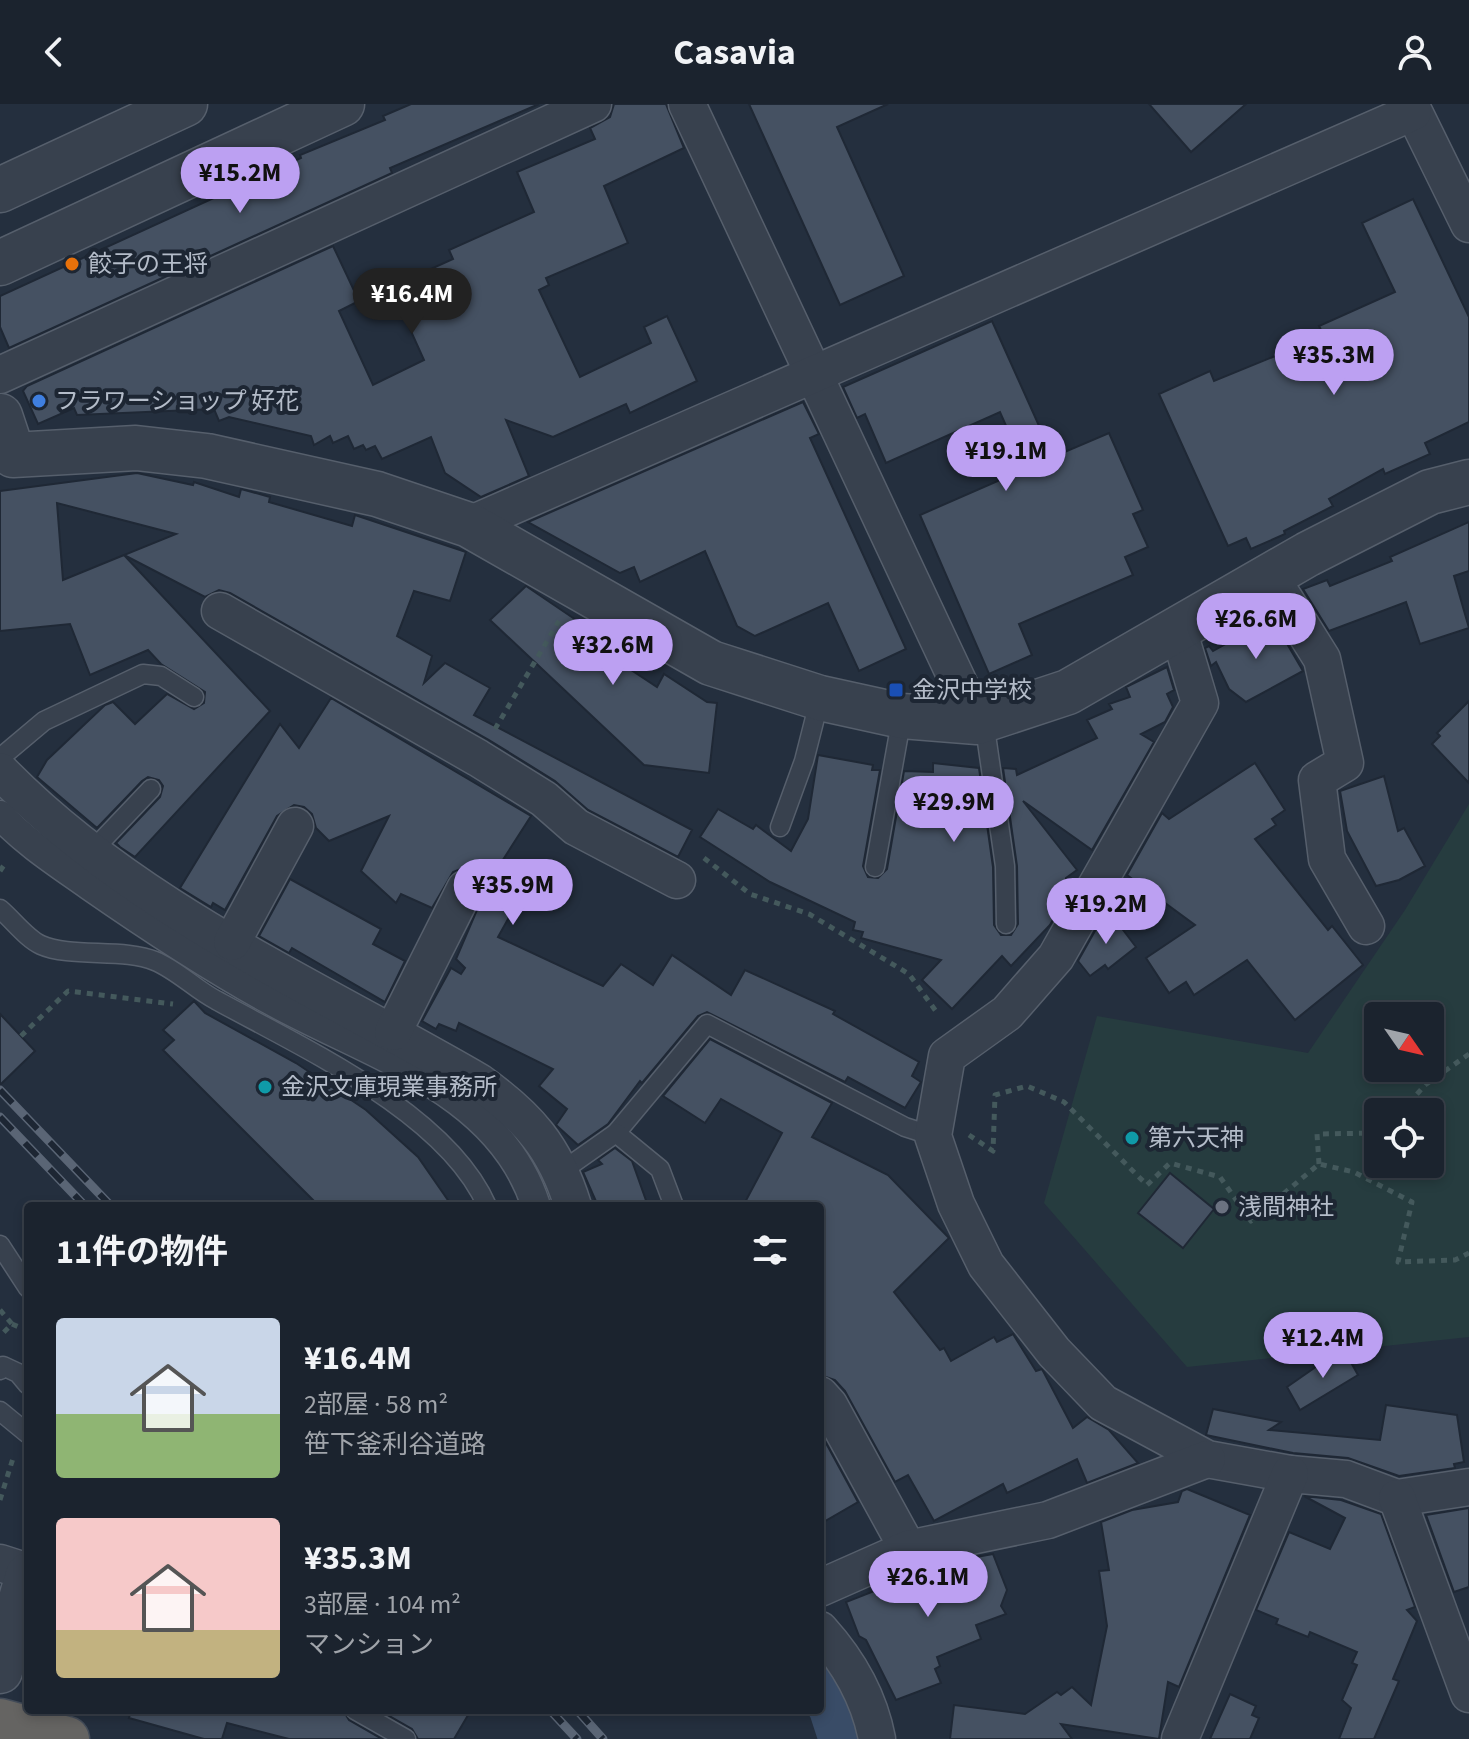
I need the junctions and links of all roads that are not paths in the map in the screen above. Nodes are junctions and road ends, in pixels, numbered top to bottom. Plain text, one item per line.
1 (114, 104) edge
2 (185, 104) edge
3 (273, 104) edge
4 (342, 104) edge
5 (593, 104) edge
6 (687, 104) edge
7 (1412, 108) edge
8 (0, 157) edge
9 (0, 190) edge
10 (1469, 224) edge
11 (0, 231) edge
12 (0, 263) edge
13 (811, 374) junction
14 (0, 375) edge
15 (4, 442) edge
16 (1469, 482) edge
17 (469, 525) junction
18 (1270, 576) junction
19 (220, 611) dead end
20 (1178, 629) junction
21 (194, 697) dead end
22 (820, 698) junction
23 (902, 716) junction
24 (980, 722) junction
25 (0, 758) edge
26 (0, 771) edge
27 (151, 789) dead end
28 (0, 815) edge
29 (295, 826) dead end
30 (780, 827) dead end
31 (92, 851) junction
32 (875, 867) dead end
33 (677, 880) road end
34 (465, 889) dead end
35 (0, 909) edge
36 (1006, 924) dead end
37 (1366, 926) dead end
38 (232, 942) junction
39 (393, 1032) junction
40 (616, 1133) junction
41 (948, 1140) junction
42 (562, 1171) junction
43 (485, 1202) edge
44 (534, 1202) edge
45 (572, 1202) edge
46 (672, 1202) edge
47 (0, 1245) edge
48 (24, 1282) edge
49 (0, 1370) edge
50 (24, 1380) edge
51 (824, 1399) edge
52 (0, 1411) edge
53 (24, 1431) edge
54 (1207, 1459) junction
55 (1290, 1474) junction
56 (1469, 1487) edge
57 (1397, 1498) junction
58 (908, 1549) junction
59 (0, 1563) edge
60 (24, 1572) edge
61 (824, 1586) edge
62 (24, 1588) edge
63 (824, 1634) edge
64 (0, 1671) edge
65 (1469, 1694) edge
66 (362, 1714) edge
67 (0, 1721) edge
68 (65, 1739) edge
69 (406, 1739) edge
70 (877, 1739) edge
71 (1180, 1739) edge

1 - 8 street
2 - 9 street
3 - 11 street
4 - 12 street
5 - 14 street
6 - 13 street
7 - 10 street
7 - 13 street
13 - 17 street
13 - 24 street
15 - 17 street
16 - 18 street
17 - 22 street
18 - 20 street
18 - 37 street
19 - 33 street
20 - 24 street
20 - 41 street
21 - 25 lane
22 - 23 street
22 - 30 lane
23 - 24 street
23 - 32 lane
24 - 36 lane
26 - 31 street
27 - 31 lane
28 - 44 street
29 - 38 street
31 - 38 street
34 - 39 street
35 - 43 lane
38 - 39 street
39 - 42 street
40 - 41 lane
40 - 42 lane
40 - 46 lane
41 - 54 street
42 - 45 street
47 - 48 lane
49 - 50 lane
51 - 58 street
52 - 53 lane
54 - 55 street
54 - 58 street
55 - 57 street
55 - 71 street
56 - 57 street
57 - 65 street
58 - 61 street
59 - 60 street
62 - 64 street
63 - 70 street
66 - 69 lane
67 - 68 highway

